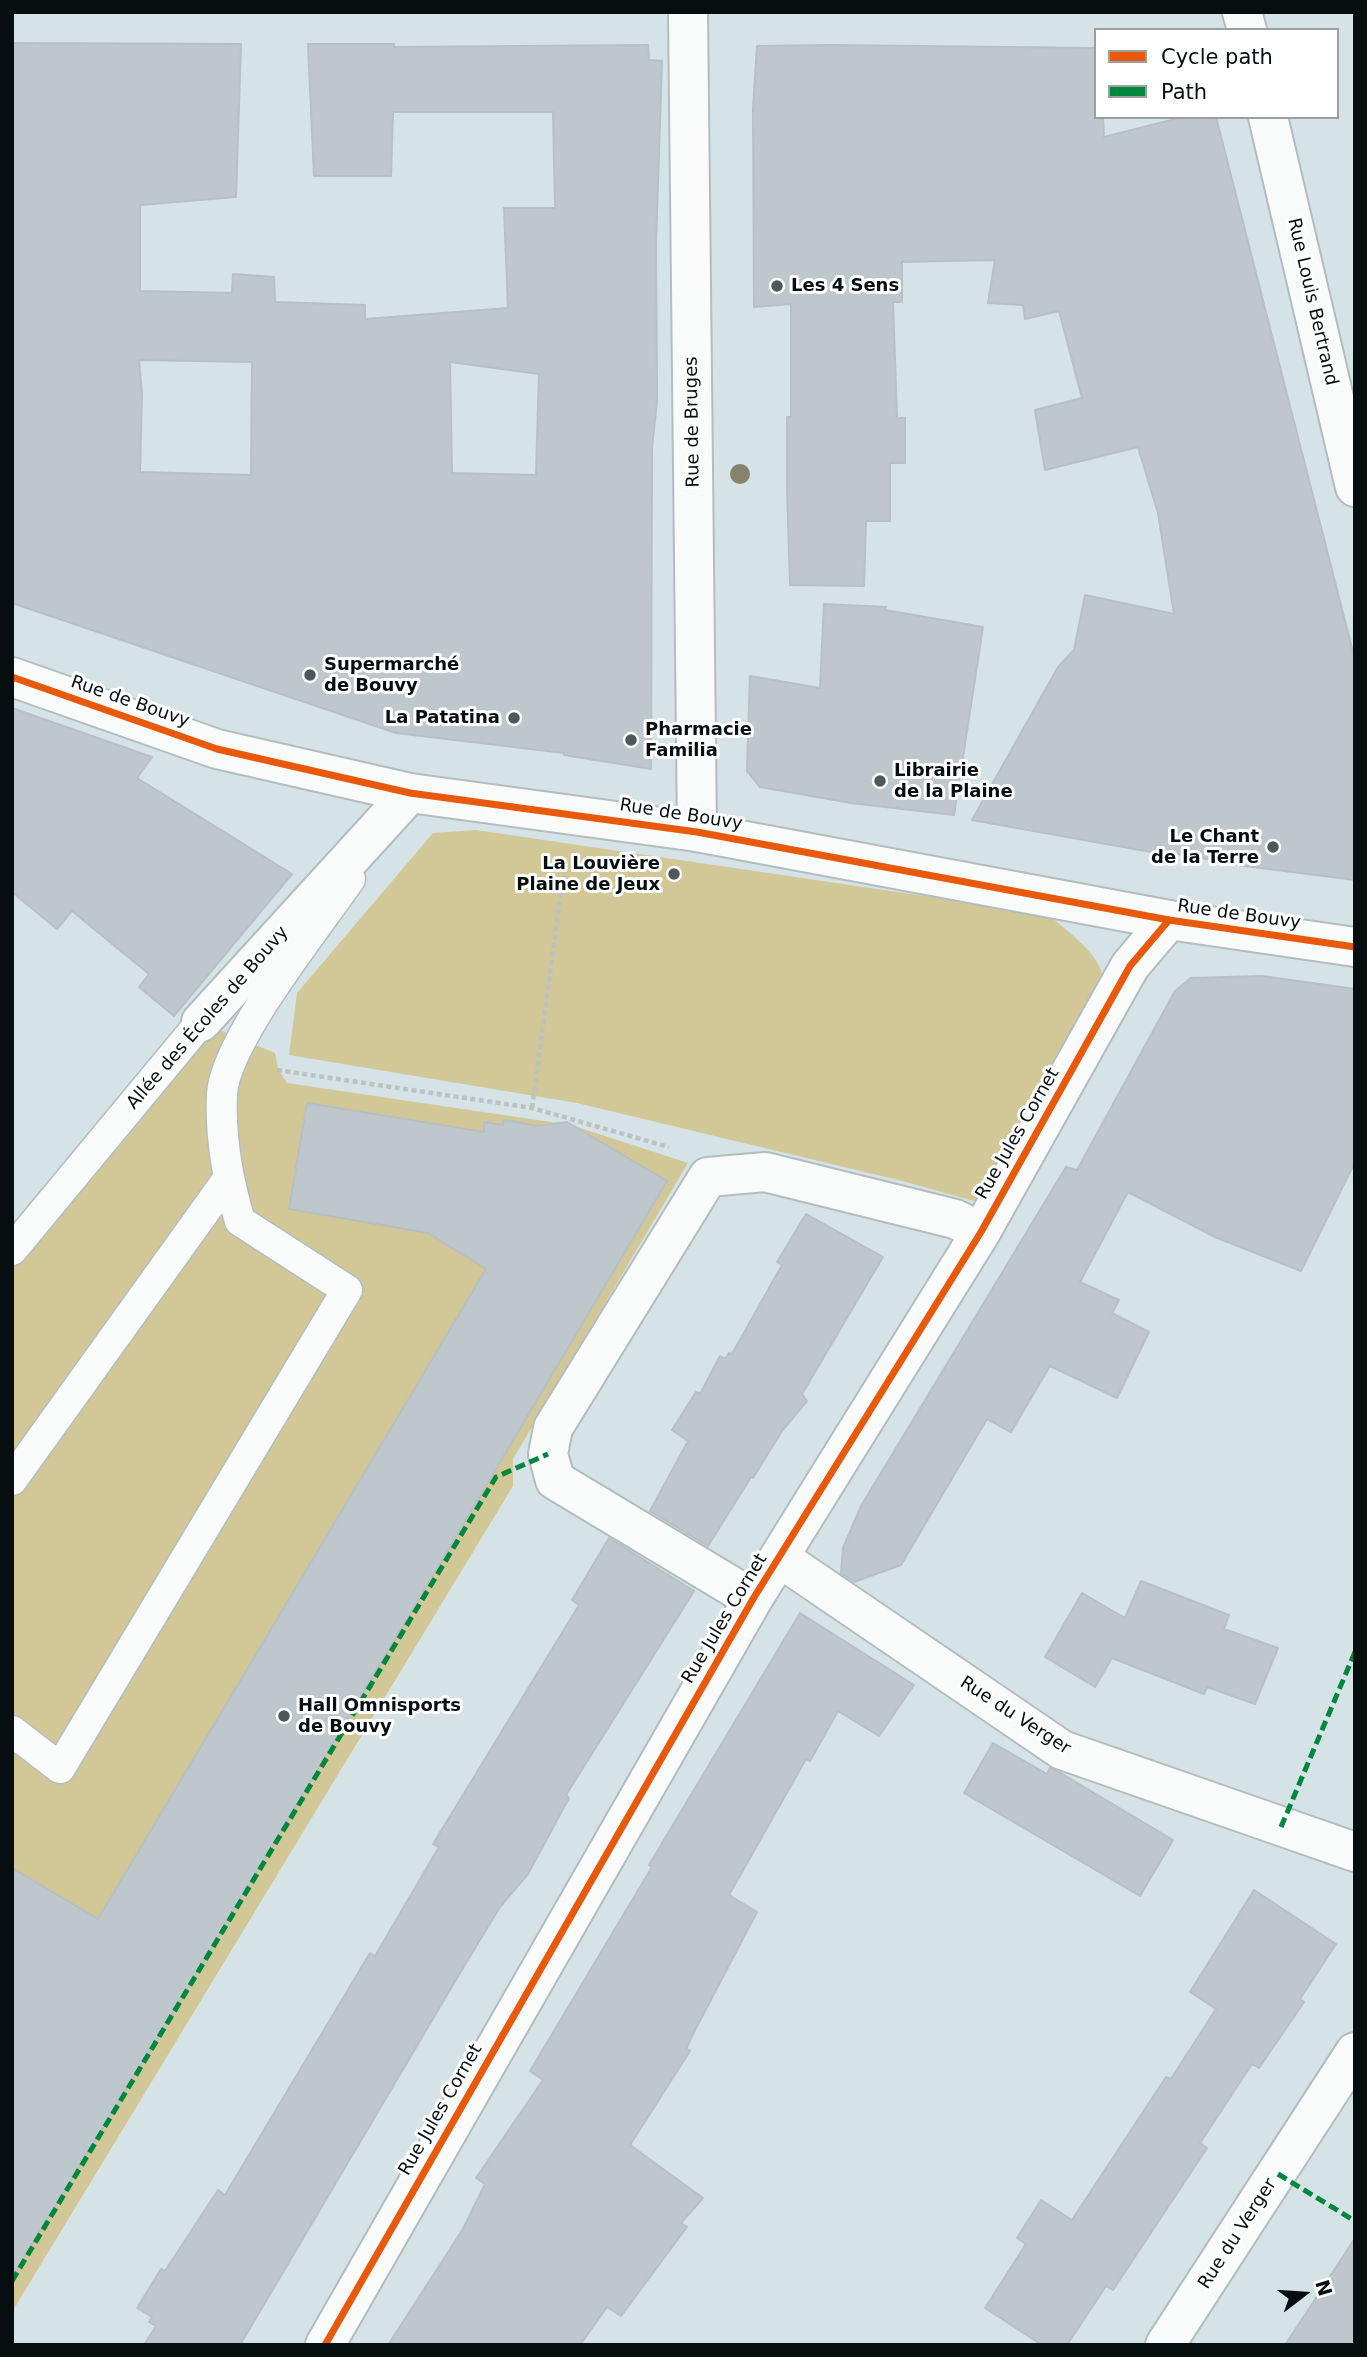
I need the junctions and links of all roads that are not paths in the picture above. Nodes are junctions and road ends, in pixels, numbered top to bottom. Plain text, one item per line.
1 (688, 12) edge
2 (1268, 119) edge
3 (1355, 487) edge
4 (12, 677) edge
5 (410, 793) junction
6 (697, 832) junction
7 (1169, 920) junction
8 (1355, 947) edge
9 (201, 1022) joint
10 (228, 1179) junction
11 (981, 1232) junction
12 (12, 1250) edge
13 (12, 1480) edge
14 (780, 1558) junction
15 (752, 1600) junction
16 (12, 1731) edge
17 (1355, 1853) edge
18 (1355, 2052) edge
19 (325, 2345) edge
20 (1165, 2345) edge

1 - 6 street, Rue de Bruges
2 - 3 street, Rue Louis Bertrand
4 - 5 street, Rue de Bouvy
5 - 6 street, Rue de Bouvy
5 - 9 street, Allée des Écoles de Bouvy
5 - 10 lane
6 - 7 street, Rue de Bouvy
7 - 8 street, Rue de Bouvy
7 - 11 street, Rue Jules Cornet
9 - 12 lane, Allée des Écoles de Bouvy
10 - 13 lane
10 - 16 lane
11 - 14 street, Rue Jules Cornet
11 - 15 street, Rue Jules Cornet
14 - 15 street, Rue Jules Cornet
14 - 17 street, Rue du Verger
15 - 19 street, Rue Jules Cornet
18 - 20 street, Rue du Verger

